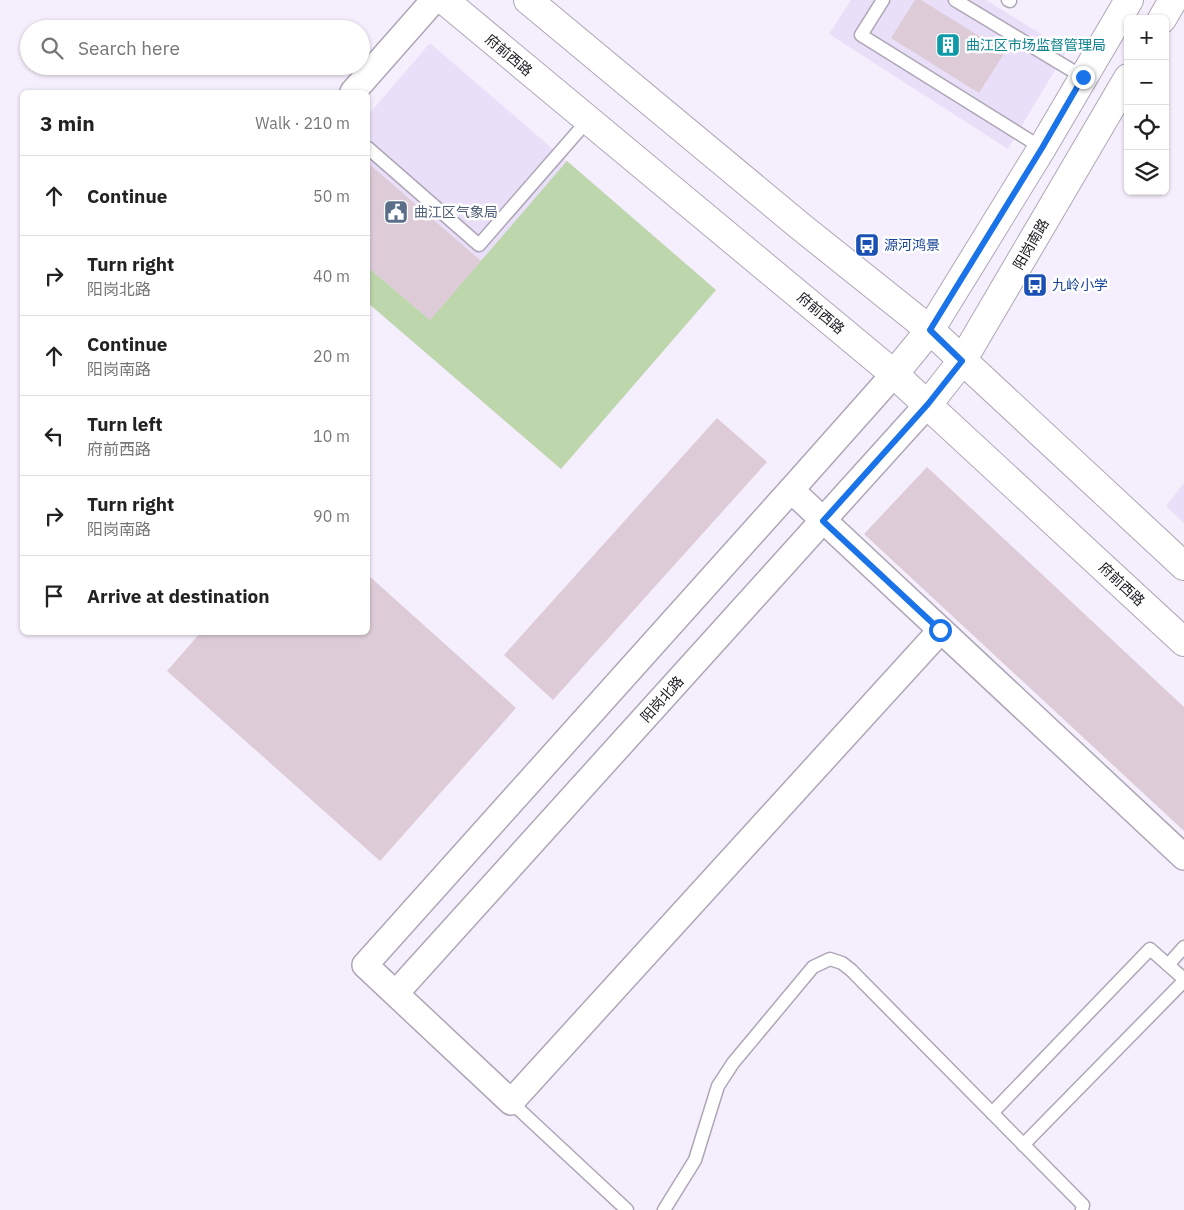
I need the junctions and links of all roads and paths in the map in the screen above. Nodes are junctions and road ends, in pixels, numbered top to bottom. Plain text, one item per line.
1 (434, 0) edge
2 (444, 0) edge
3 (528, 0) edge
4 (883, 0) edge
5 (955, 0) edge
6 (1129, 0) edge
7 (1174, 0) edge
8 (1165, 15) edge
9 (370, 73) edge
10 (368, 75) edge
11 (1083, 77) junction
12 (1124, 85) edge
13 (355, 90) edge
14 (588, 120) junction
15 (1042, 148) junction
16 (370, 150) edge
17 (930, 330) junction
18 (962, 361) junction
19 (894, 374) junction
20 (928, 404) junction
21 (791, 490) junction
22 (823, 521) junction
23 (1184, 566) edge
24 (940, 630) junction
25 (1184, 642) edge
26 (1184, 857) edge
27 (1184, 947) edge
28 (1168, 965) junction
29 (1184, 980) edge
30 (396, 993) junction
31 (511, 1102) junction
32 (992, 1113) junction
33 (1023, 1145) junction
34 (626, 1210) edge
35 (664, 1210) edge
36 (1082, 1210) edge

1 - 9 street
2 - 14 main road, 府前西路
3 - 17 main road
4 - 15 lane
5 - 11 lane
6 - 11 main road
7 - 8 main road
10 - 13 street
11 - 15 main road
12 - 18 main road, 阳岗南路
14 - 16 lane
14 - 19 main road, 府前西路
15 - 17 main road
17 - 18 main road
17 - 19 main road
18 - 20 main road, 阳岗南路
18 - 23 main road
19 - 20 main road, 府前西路
19 - 21 street
20 - 22 street, 阳岗北路
20 - 25 main road, 府前西路
21 - 22 street
21 - 30 street
22 - 24 street
22 - 30 street, 阳岗北路
24 - 26 street
24 - 31 street
27 - 28 lane
28 - 29 lane
28 - 32 lane
29 - 33 lane
30 - 31 street
31 - 34 lane
32 - 33 lane
32 - 35 lane
33 - 36 lane

